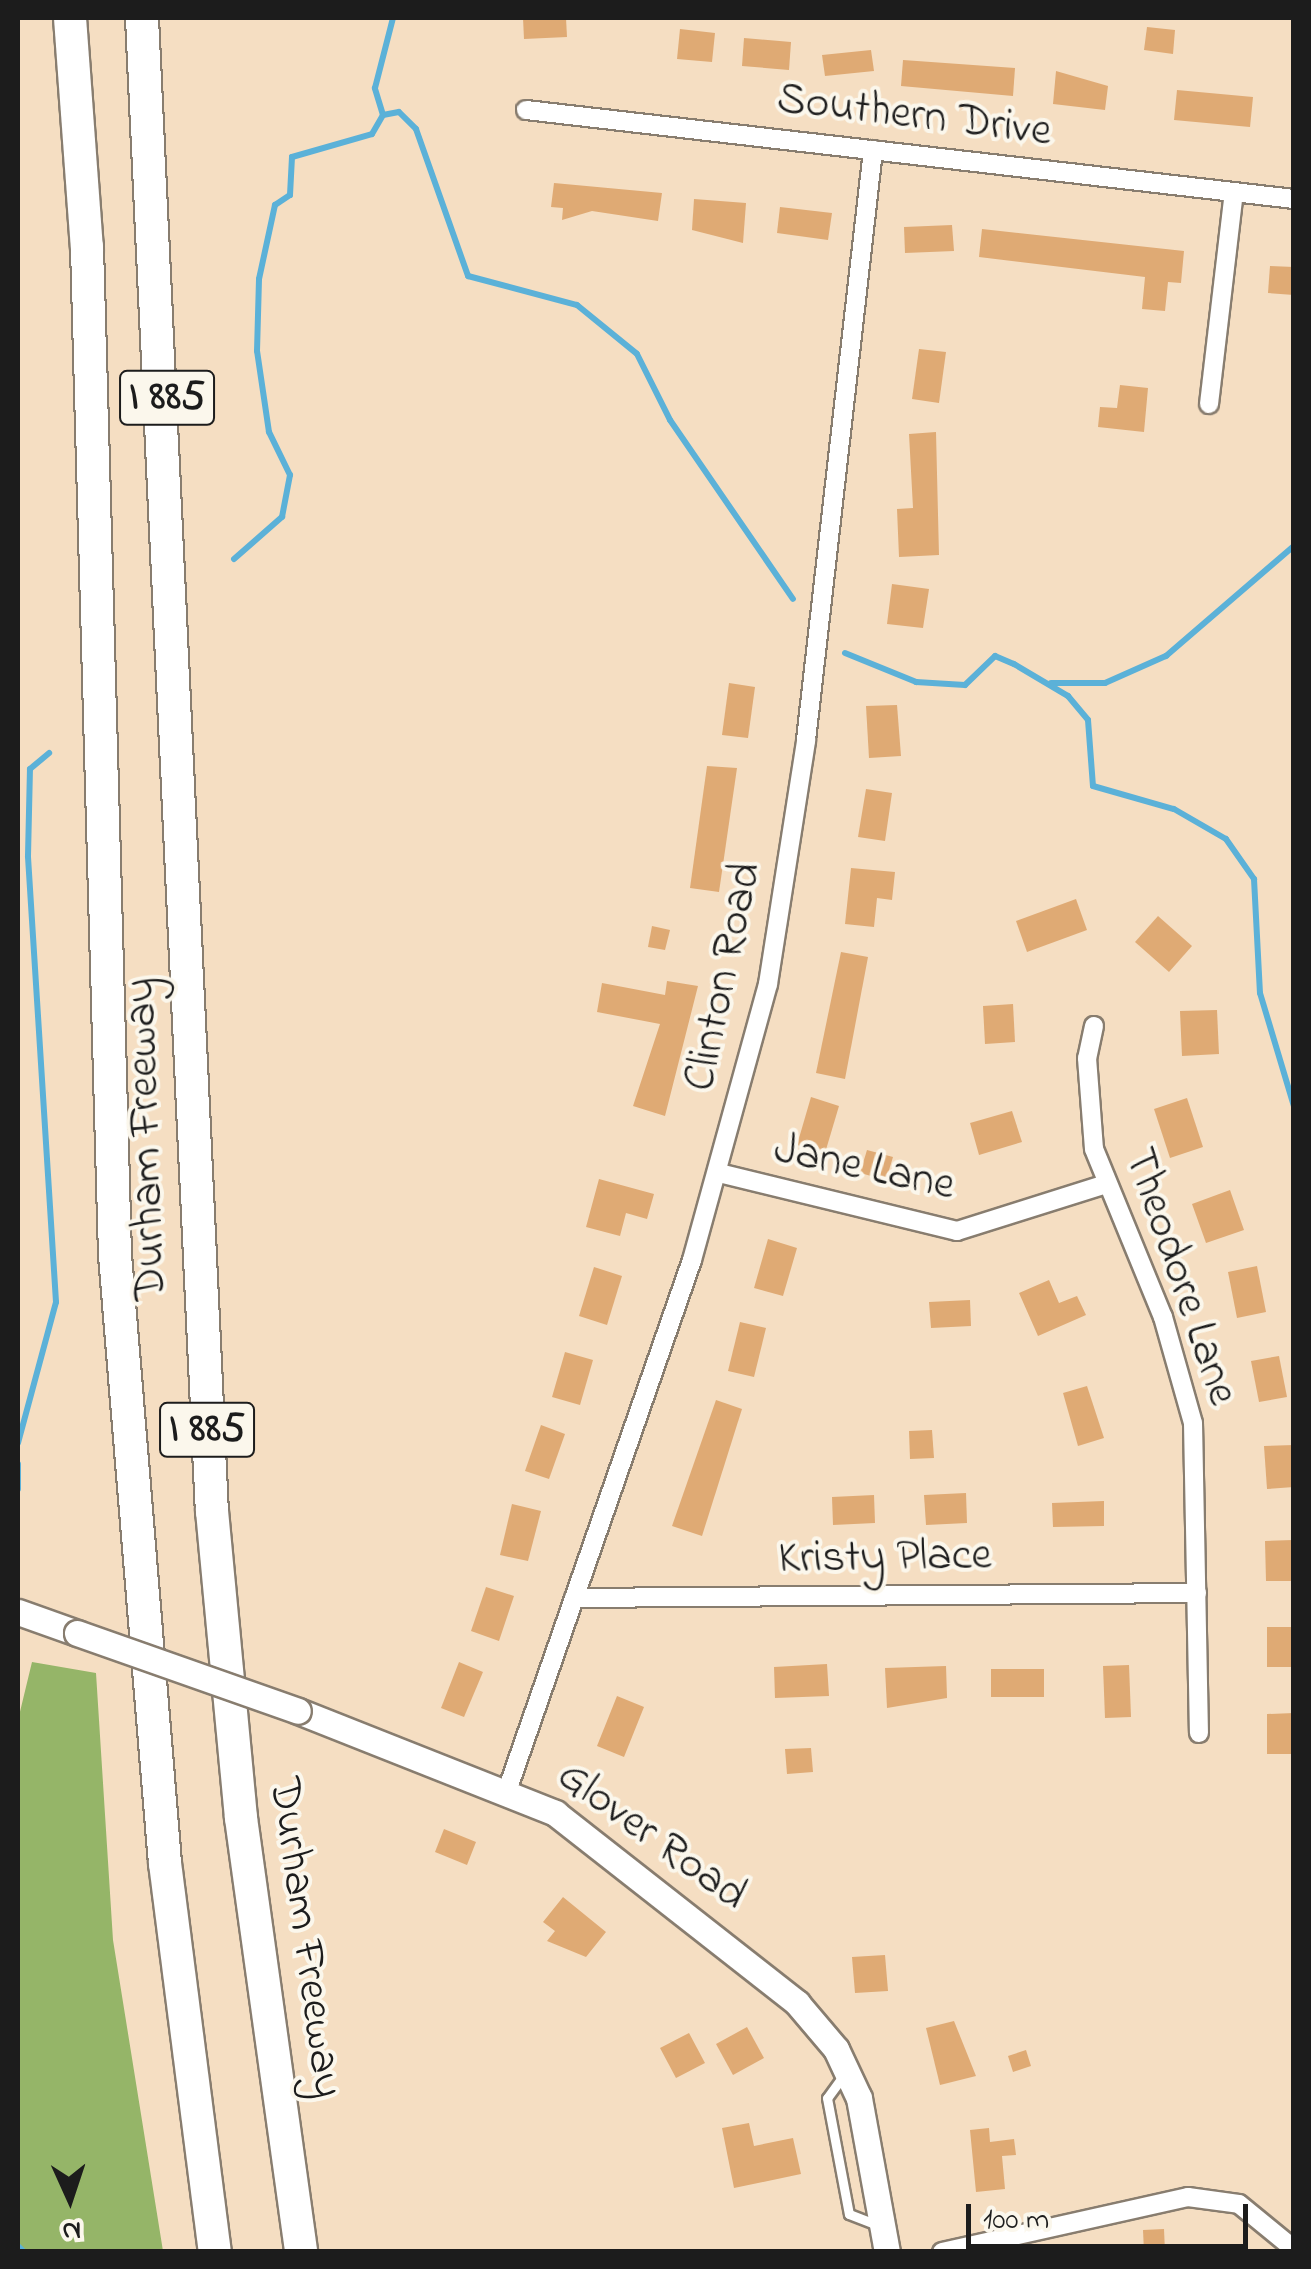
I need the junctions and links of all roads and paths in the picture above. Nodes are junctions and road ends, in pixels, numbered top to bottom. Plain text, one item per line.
1 (70, 18) edge
2 (142, 18) edge
3 (526, 110) dead end
4 (873, 150) junction
5 (1234, 192) junction
6 (1294, 199) edge
7 (1209, 404) dead end
8 (1094, 1026) dead end
9 (719, 1173) junction
10 (1106, 1184) junction
11 (1197, 1593) junction
12 (574, 1598) junction
13 (18, 1612) edge
14 (1199, 1733) dead end
15 (508, 1788) junction
16 (885, 2238) edge
17 (1294, 2249) edge
18 (215, 2252) edge
19 (301, 2252) edge
20 (942, 2252) edge

1 - 18 highway, Durham Freeway / I 885
2 - 19 highway, Durham Freeway / I 885
3 - 4 street, Southern Drive
4 - 5 street, Southern Drive
4 - 9 street, Clinton Road
5 - 6 street, Southern Drive
5 - 7 street
8 - 10 street, Theodore Lane
9 - 10 street, Jane Lane
9 - 12 street, Clinton Road
10 - 11 street, Theodore Lane
11 - 12 street, Kristy Place
11 - 14 street, Theodore Lane
12 - 15 street, Clinton Road
13 - 15 street, Glover Road, bridge
15 - 16 street, Glover Road
17 - 20 street

